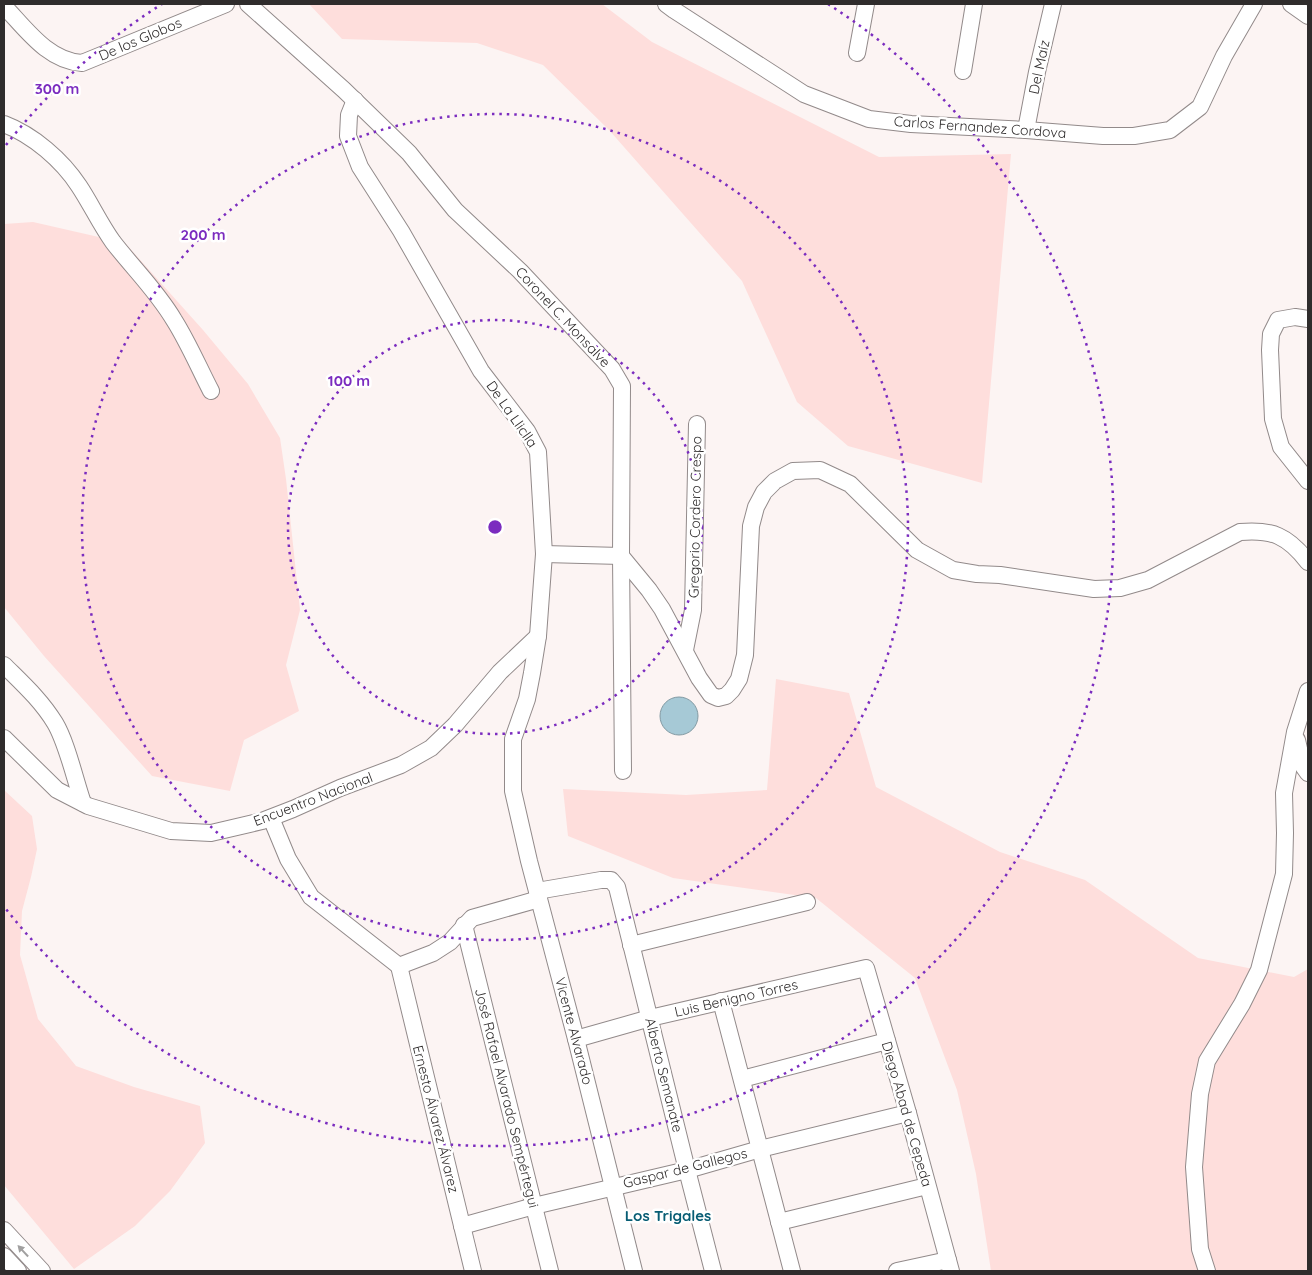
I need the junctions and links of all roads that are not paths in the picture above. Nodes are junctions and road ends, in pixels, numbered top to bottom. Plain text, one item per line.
1 (226, 4) edge
2 (248, 4) edge
3 (666, 4) edge
4 (866, 4) edge
5 (974, 4) edge
6 (1053, 4) edge
7 (1254, 4) edge
8 (1291, 4) edge
9 (4, 6) edge
10 (1308, 16) edge
11 (857, 53) dead end
12 (963, 71) dead end
13 (355, 100) junction
14 (4, 124) edge
15 (1026, 130) junction
16 (1308, 319) edge
17 (211, 391) dead end
18 (697, 424) dead end
19 (1308, 481) edge
20 (544, 554) junction
21 (621, 556) junction
22 (1308, 562) edge
23 (693, 610) junction
24 (665, 614) junction
25 (538, 636) junction
26 (685, 650) junction
27 (4, 665) edge
28 (1308, 691) edge
29 (1295, 732) junction
30 (4, 738) edge
31 (623, 771) dead end
32 (1308, 773) edge
33 (513, 791) joint
34 (83, 803) junction
35 (271, 818) junction
36 (538, 895) junction
37 (807, 902) dead end
38 (464, 925) junction
39 (632, 945) junction
40 (399, 966) junction
41 (866, 968) joint
42 (721, 1001) junction
43 (650, 1018) junction
44 (576, 1039) junction
45 (887, 1041) junction
46 (742, 1079) junction
47 (908, 1113) junction
48 (760, 1149) junction
49 (687, 1170) junction
50 (614, 1186) junction
51 (927, 1186) junction
52 (534, 1206) junction
53 (779, 1222) junction
54 (462, 1226) junction
55 (4, 1230) edge
56 (4, 1256) edge
57 (950, 1266) edge
58 (18, 1271) edge
59 (42, 1271) edge
60 (473, 1271) edge
61 (550, 1271) edge
62 (634, 1271) edge
63 (713, 1271) edge
64 (792, 1271) edge
65 (897, 1271) edge
66 (1207, 1271) edge

1 - 9 street, De los Globos
2 - 13 street, Coronel C. Monsalve
3 - 15 street, Carlos Fernandez Cordova
4 - 11 street
5 - 12 street
6 - 15 street, Del Maíz
7 - 15 street, Carlos Fernandez Cordova
8 - 10 street
13 - 20 street, De La Lliclla
13 - 21 street, Coronel C. Monsalve
14 - 17 street
16 - 19 street
18 - 23 street, Gregorio Cordero Crespo
20 - 21 street
20 - 25 street, De La Lliclla
21 - 24 street
21 - 31 street, Coronel C. Monsalve
22 - 26 street
23 - 24 street, Gregorio Cordero Crespo
23 - 26 street, Gregorio Cordero Crespo
24 - 26 street
25 - 33 street, De La Lliclla
25 - 35 street, Encuentro Nacional
27 - 34 street
28 - 29 street
29 - 32 street
29 - 66 street
30 - 34 street, Encuentro Nacional
33 - 36 street, Vicente Alvarado
34 - 35 street, Encuentro Nacional
35 - 40 street
36 - 38 street
36 - 39 street, Alberto Semanate
36 - 44 street, Vicente Alvarado
37 - 39 street
38 - 40 street
38 - 52 street, José Rafael Alvarado Sempértegui
39 - 43 street, Alberto Semanate
40 - 54 street, Ernesto Álvarez Álvarez
41 - 42 street, Luis Benigno Torres
41 - 45 street, Diego Abad de Cepeda
42 - 43 street, Luis Benigno Torres
42 - 46 street
43 - 44 street, Luis Benigno Torres
43 - 49 street, Alberto Semanate
44 - 50 street, Vicente Alvarado
45 - 46 street
45 - 47 street, Diego Abad de Cepeda
46 - 48 street
47 - 48 street, Gaspar de Gallegos
47 - 51 street, Diego Abad de Cepeda
48 - 49 street, Gaspar de Gallegos
48 - 53 street
49 - 50 street, Gaspar de Gallegos
49 - 63 street, Alberto Semanate
50 - 52 street, Gaspar de Gallegos
50 - 62 street, Vicente Alvarado
51 - 53 street
51 - 57 street, Diego Abad de Cepeda
52 - 54 street, Gaspar de Gallegos
52 - 61 street, José Rafael Alvarado Sempértegui
53 - 64 street
54 - 60 street, Ernesto Álvarez Álvarez
59 -> 55 street
56 - 58 street
57 - 65 street

